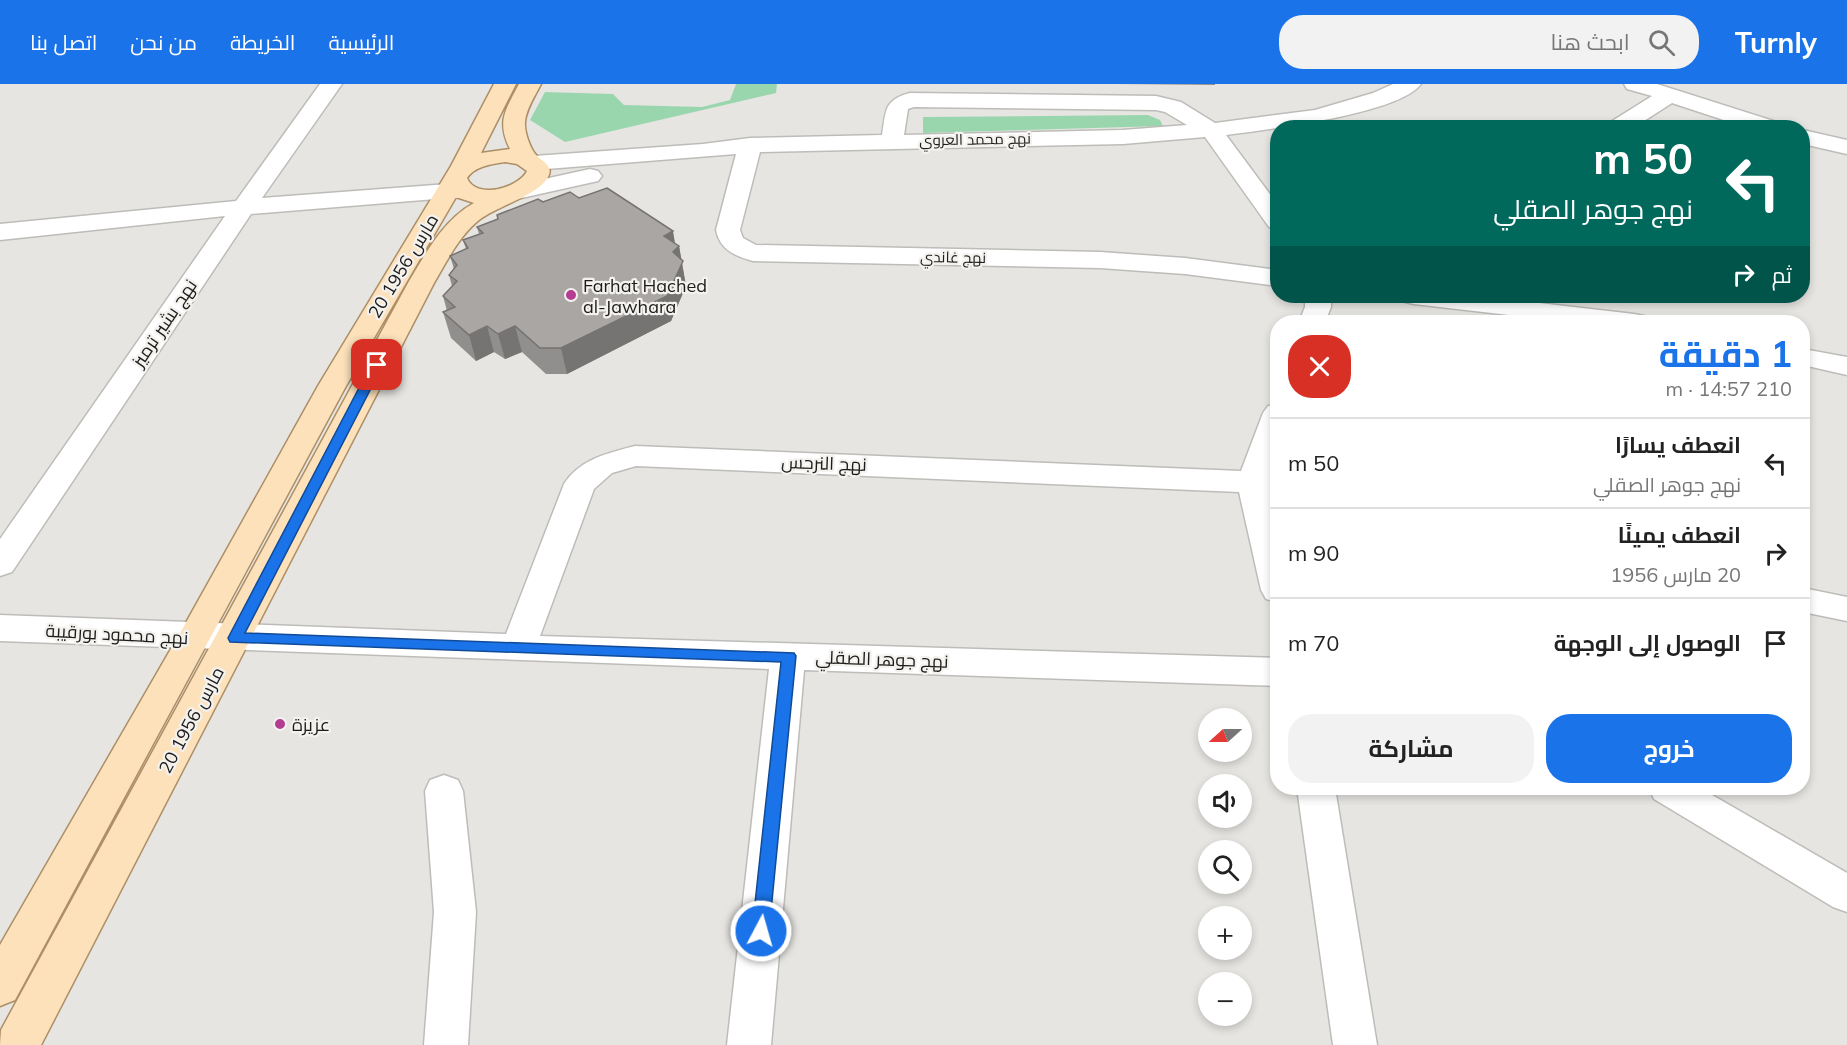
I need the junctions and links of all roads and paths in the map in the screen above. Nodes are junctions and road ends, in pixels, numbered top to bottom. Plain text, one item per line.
1 (331, 84) edge
2 (505, 84) edge
3 (530, 84) edge
4 (1410, 84) edge
5 (1635, 84) edge
6 (1669, 95) junction
7 (1287, 120) edge
8 (1630, 120) edge
9 (1747, 120) edge
10 (1270, 122) edge
11 (1211, 130) junction
12 (1810, 139) edge
13 (892, 141) junction
14 (750, 145) junction
15 (1847, 147) edge
16 (703, 151) junction
17 (531, 161) junction
18 (457, 182) junction
19 (512, 193) junction
20 (243, 208) junction
21 (1270, 211) edge
22 (0, 232) edge
23 (1270, 277) edge
24 (1473, 303) edge
25 (1575, 315) edge
26 (1810, 358) edge
27 (1847, 366) edge
28 (1270, 457) edge
29 (1265, 485) edge
30 (1270, 525) edge
31 (0, 564) edge
32 (1810, 601) edge
33 (1847, 609) edge
34 (0, 628) edge
35 (195, 637) junction
36 (235, 638) junction
37 (518, 648) junction
38 (789, 656) junction
39 (1270, 672) edge
40 (444, 791) dead end
41 (1317, 795) edge
42 (1680, 795) edge
43 (1847, 894) edge
44 (0, 986) edge
45 (18, 1045) edge
46 (446, 1045) edge
47 (749, 1045) edge
48 (1355, 1045) edge

1 - 20 street, نهج بشير ترميز
2 - 18 main road, 20 مارس 1956
3 - 17 main road
4 - 7 street, نهج محمد العروي
5 - 6 street
6 - 8 street
6 - 9 street
10 - 11 street, نهج محمد العروي
11 - 13 street, نهج محمد العروي
11 - 13 street
11 - 21 street
12 - 15 street
13 - 14 street, نهج محمد العروي
14 - 16 street, نهج محمد العروي
14 - 23 street, نهج غاندي
16 - 17 street, نهج محمد العروي
16 - 19 street
17 - 18 main road
17 - 19 main road, 20 مارس 1956
18 - 19 main road
18 - 20 street
18 - 35 main road, 20 مارس 1956
19 - 36 main road, 20 مارس 1956
20 - 22 street
20 - 31 street, نهج بشير ترميز
24 - 25 street
26 - 27 street
28 - 29 street
29 - 30 street
29 - 37 street, نهج النرجس
32 - 33 street
34 - 35 street, نهج محمود بورقيبة
35 - 36 street, نهج محمود بورقيبة
35 - 44 main road, 20 مارس 1956
36 - 37 street, نهج جوهر الصقلي
36 - 45 main road, 20 مارس 1956
37 - 38 street, نهج جوهر الصقلي
38 - 39 street, نهج جوهر الصقلي
38 - 47 street
40 - 46 street
41 - 48 street
42 - 43 street

